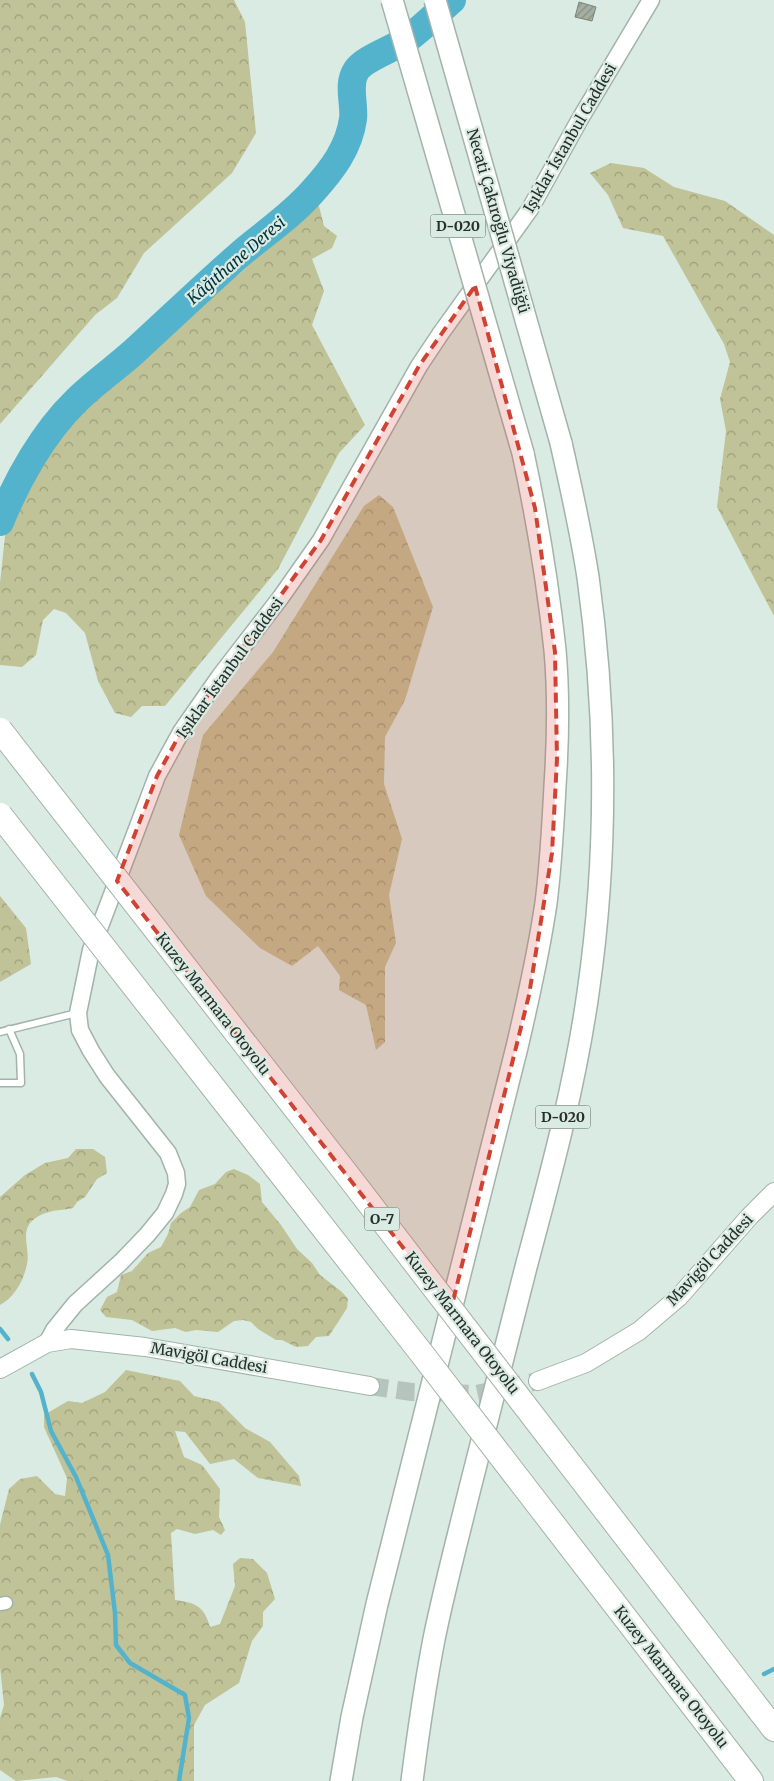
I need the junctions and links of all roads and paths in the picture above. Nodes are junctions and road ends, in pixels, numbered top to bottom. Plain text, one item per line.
1 (392, 0) edge
2 (435, 0) edge
3 (651, 0) edge
4 (0, 730) edge
5 (0, 815) edge
6 (78, 1013) junction
7 (10, 1029) junction
8 (0, 1032) edge
9 (0, 1083) edge
10 (774, 1192) edge
11 (47, 1343) junction
12 (0, 1368) edge
13 (538, 1381) tunnel mouth
14 (370, 1386) tunnel mouth
15 (767, 1720) edge
16 (341, 1781) edge
17 (412, 1781) edge
18 (751, 1781) edge

1 - 16 highway, D-020, bridge
2 - 17 highway, Necati Çakıroğlu Viyadüğü / D-020, bridge
3 - 6 street, Işıklar İstanbul Caddesi
4 - 15 highway, Kuzey Marmara Otoyolu / O-7, bridge
5 - 18 highway, Kuzey Marmara Otoyolu, bridge
6 - 7 lane
6 - 11 street, Işıklar İstanbul Caddesi
7 - 8 lane
7 - 9 lane
10 - 13 main road, Mavigöl Caddesi
11 - 12 main road, Mavigöl Caddesi
11 - 14 main road, Mavigöl Caddesi

